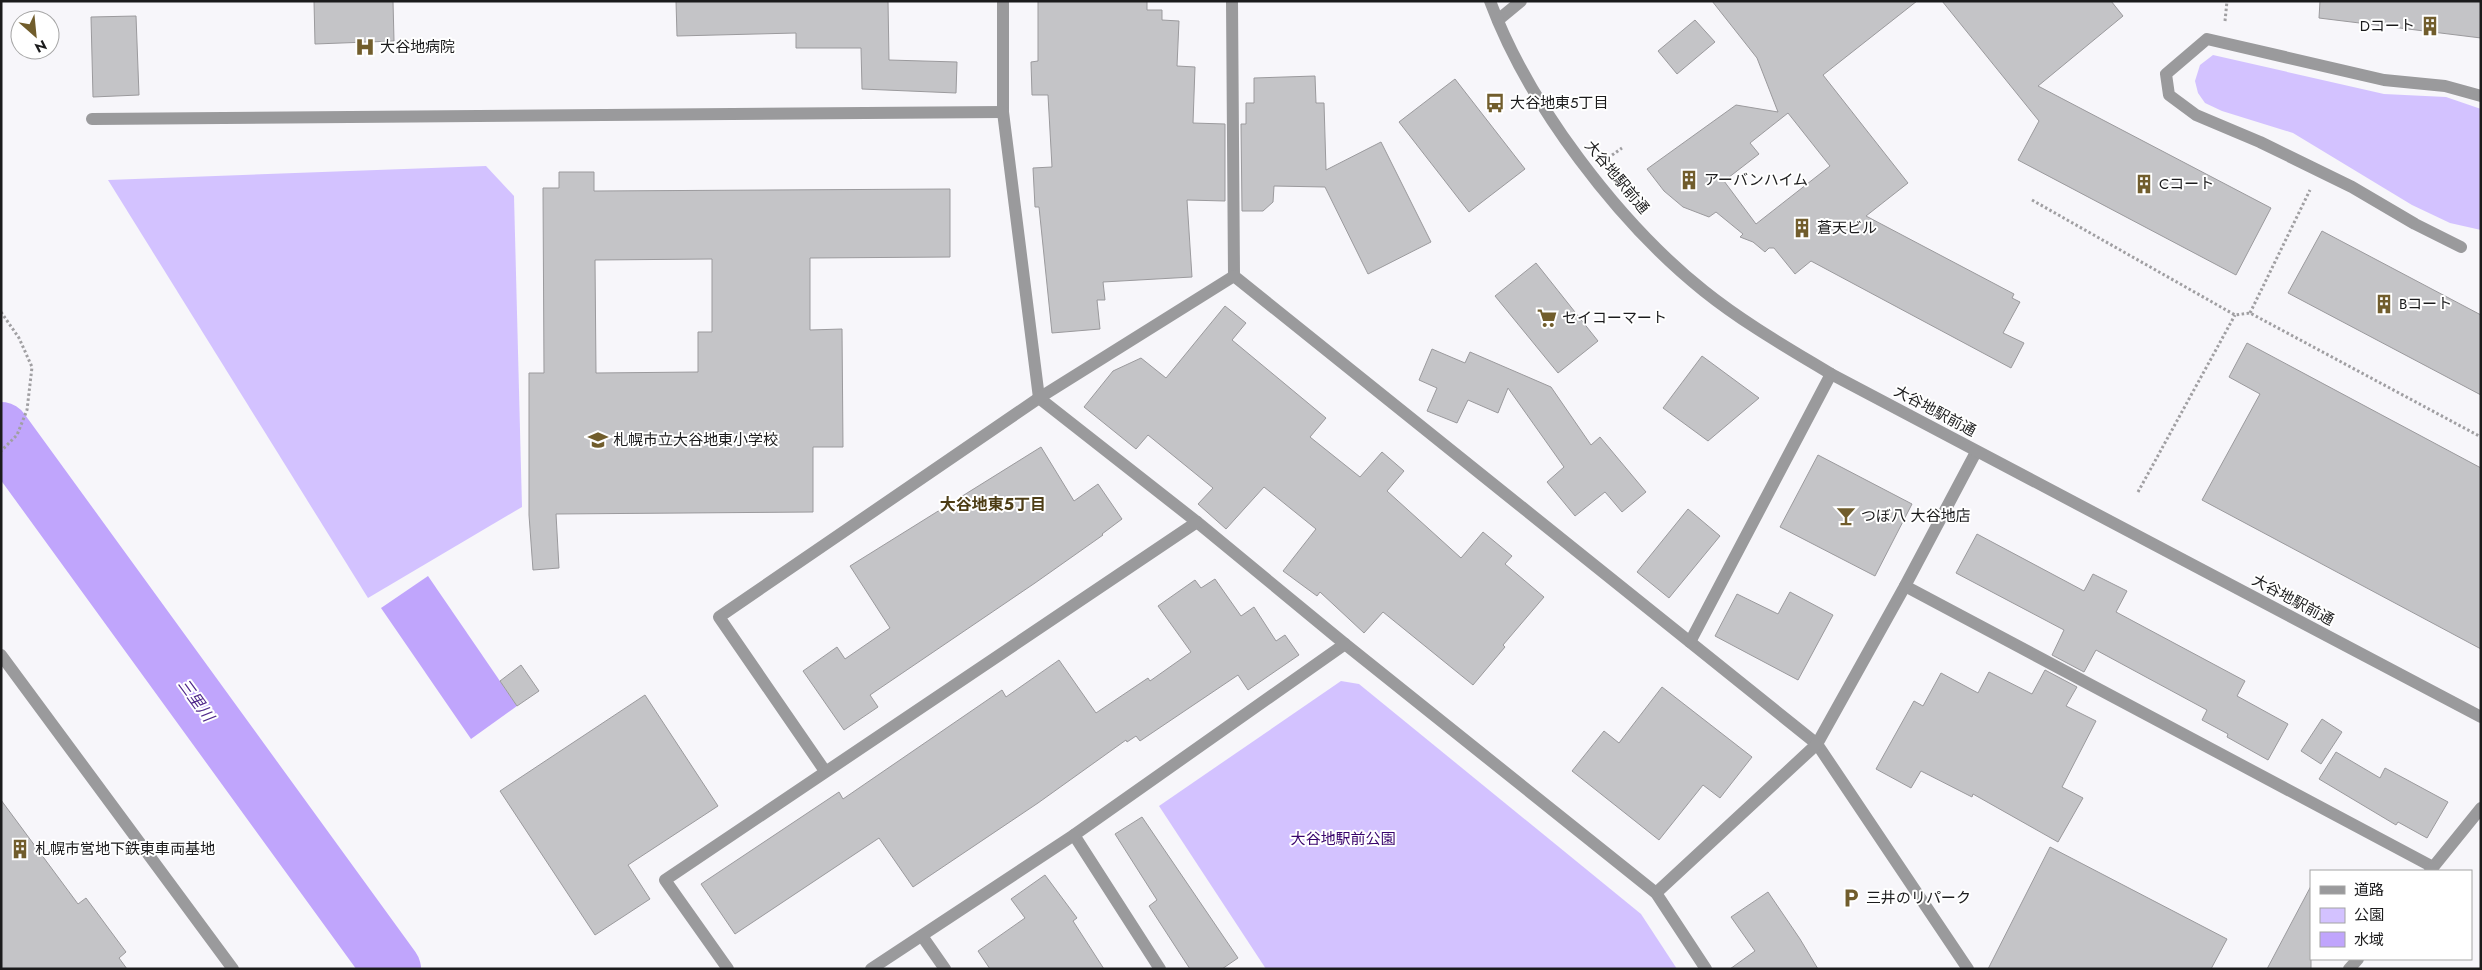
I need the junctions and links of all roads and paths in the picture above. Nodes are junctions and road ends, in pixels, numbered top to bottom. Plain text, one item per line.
1 (1003, 1) edge
2 (1232, 1) edge
3 (1490, 1) edge
4 (1521, 1) edge
5 (1498, 20) junction
6 (2481, 96) edge
7 (1003, 112) junction
8 (92, 119) dead end
9 (2314, 184) dead end
10 (2032, 200) dead end
11 (2461, 247) dead end
12 (1234, 276) junction
13 (1, 312) edge
14 (2250, 313) junction
15 (2235, 314) junction
16 (1831, 374) junction
17 (1039, 398) junction
18 (2481, 437) edge
19 (1, 451) edge
20 (1976, 452) junction
21 (2138, 492) dead end
22 (1197, 522) junction
23 (1905, 586) junction
24 (1690, 642) junction
25 (1345, 644) junction
26 (1, 654) edge
27 (2481, 717) edge
28 (1817, 744) junction
29 (825, 771) junction
30 (2481, 808) edge
31 (1074, 835) junction
32 (2432, 869) edge
33 (1656, 893) junction
34 (922, 936) junction
35 (233, 969) edge
36 (728, 969) edge
37 (871, 969) edge
38 (945, 969) edge
39 (1160, 969) edge
40 (1706, 969) edge
41 (1968, 969) edge

1 - 7 street
2 - 12 street
3 - 5 street, 大谷地駅前通
4 - 5 street
5 - 16 street, 大谷地駅前通
6 - 11 street
7 - 8 street
7 - 17 street
9 - 14 path
10 - 15 path
12 - 17 street
12 - 24 street
13 - 19 path
14 - 15 path
14 - 18 path
15 - 21 path
16 - 20 street, 大谷地駅前通
16 - 24 street
17 - 22 street
17 - 29 street
20 - 23 street
20 - 27 street, 大谷地駅前通
22 - 25 street
22 - 29 street
23 - 28 street
23 - 32 street
24 - 28 street
25 - 31 street
25 - 33 street
26 - 35 street
28 - 33 street
28 - 41 street
29 - 36 street
30 - 32 street
31 - 34 street
31 - 39 street
33 - 40 street
34 - 37 street
34 - 38 street

